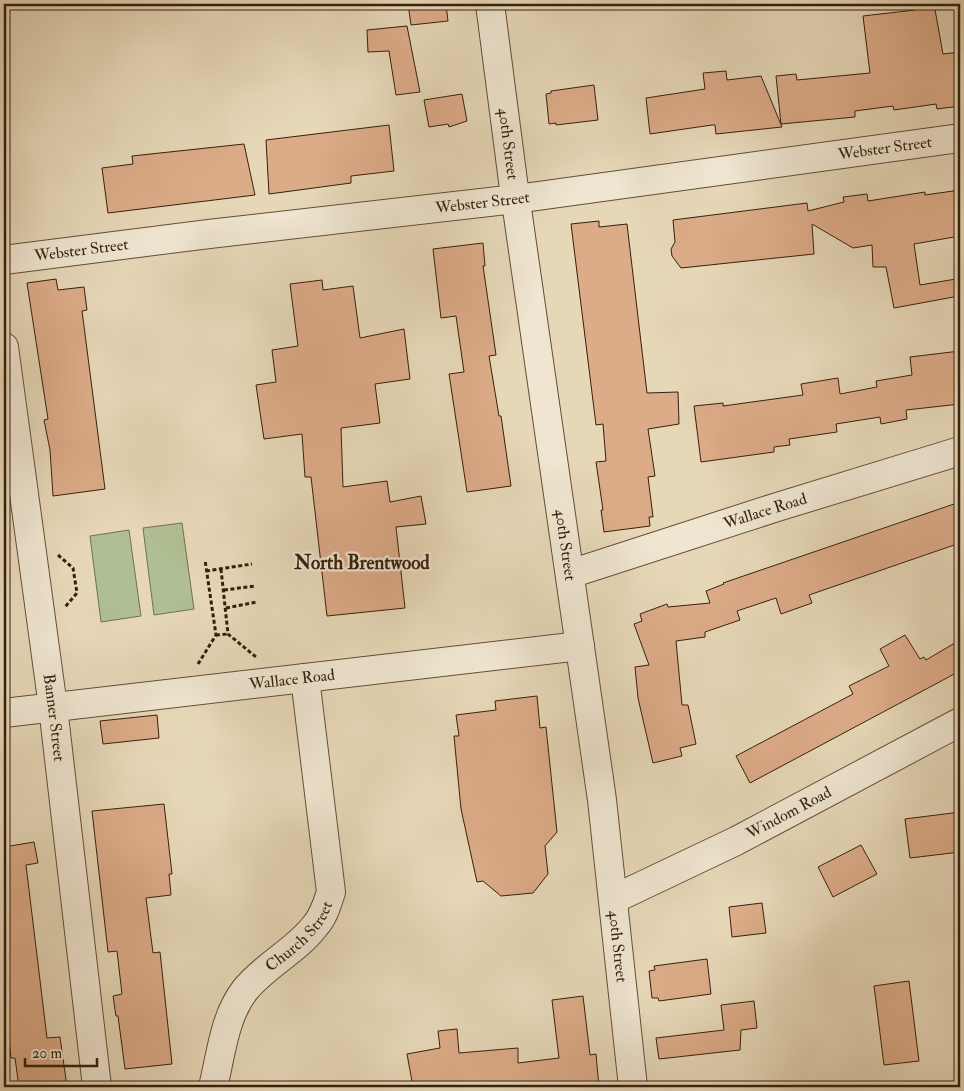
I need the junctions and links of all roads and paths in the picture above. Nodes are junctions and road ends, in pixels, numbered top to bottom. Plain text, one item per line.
1 (490, 4) edge
2 (960, 138) edge
3 (516, 199) junction
4 (4, 260) edge
5 (4, 347) edge
6 (960, 451) edge
7 (53, 551) dead end
8 (205, 560) dead end
9 (252, 564) dead end
10 (221, 569) junction
11 (206, 571) junction
12 (570, 574) junction
13 (255, 586) dead end
14 (224, 590) junction
15 (257, 602) dead end
16 (226, 608) junction
17 (60, 612) dead end
18 (228, 634) junction
19 (216, 635) junction
20 (580, 646) junction
21 (263, 662) dead end
22 (193, 671) dead end
23 (305, 678) junction
24 (53, 707) junction
25 (4, 713) edge
26 (960, 722) edge
27 (614, 899) junction
28 (97, 1087) edge
29 (213, 1087) edge
30 (633, 1087) edge

1 - 3 street, 40th Street
2 - 3 street, Webster Street
3 - 4 street, Webster Street
3 - 12 street, 40th Street
5 - 24 street, Banner Street
6 - 12 street, Wallace Road
7 - 17 path
8 - 11 path
9 - 10 path
10 - 11 path
10 - 14 path
11 - 19 path
12 - 20 street, 40th Street
13 - 14 path
14 - 16 path
15 - 16 path
16 - 18 path
18 - 19 path
18 - 21 path
19 - 22 path
20 - 23 street, Wallace Road
20 - 27 street, 40th Street
23 - 24 street, Wallace Road
23 - 29 street, Church Street
24 - 25 street, Wallace Road
24 - 28 street, Banner Street
26 - 27 street, Windom Road
27 - 30 street, 40th Street

